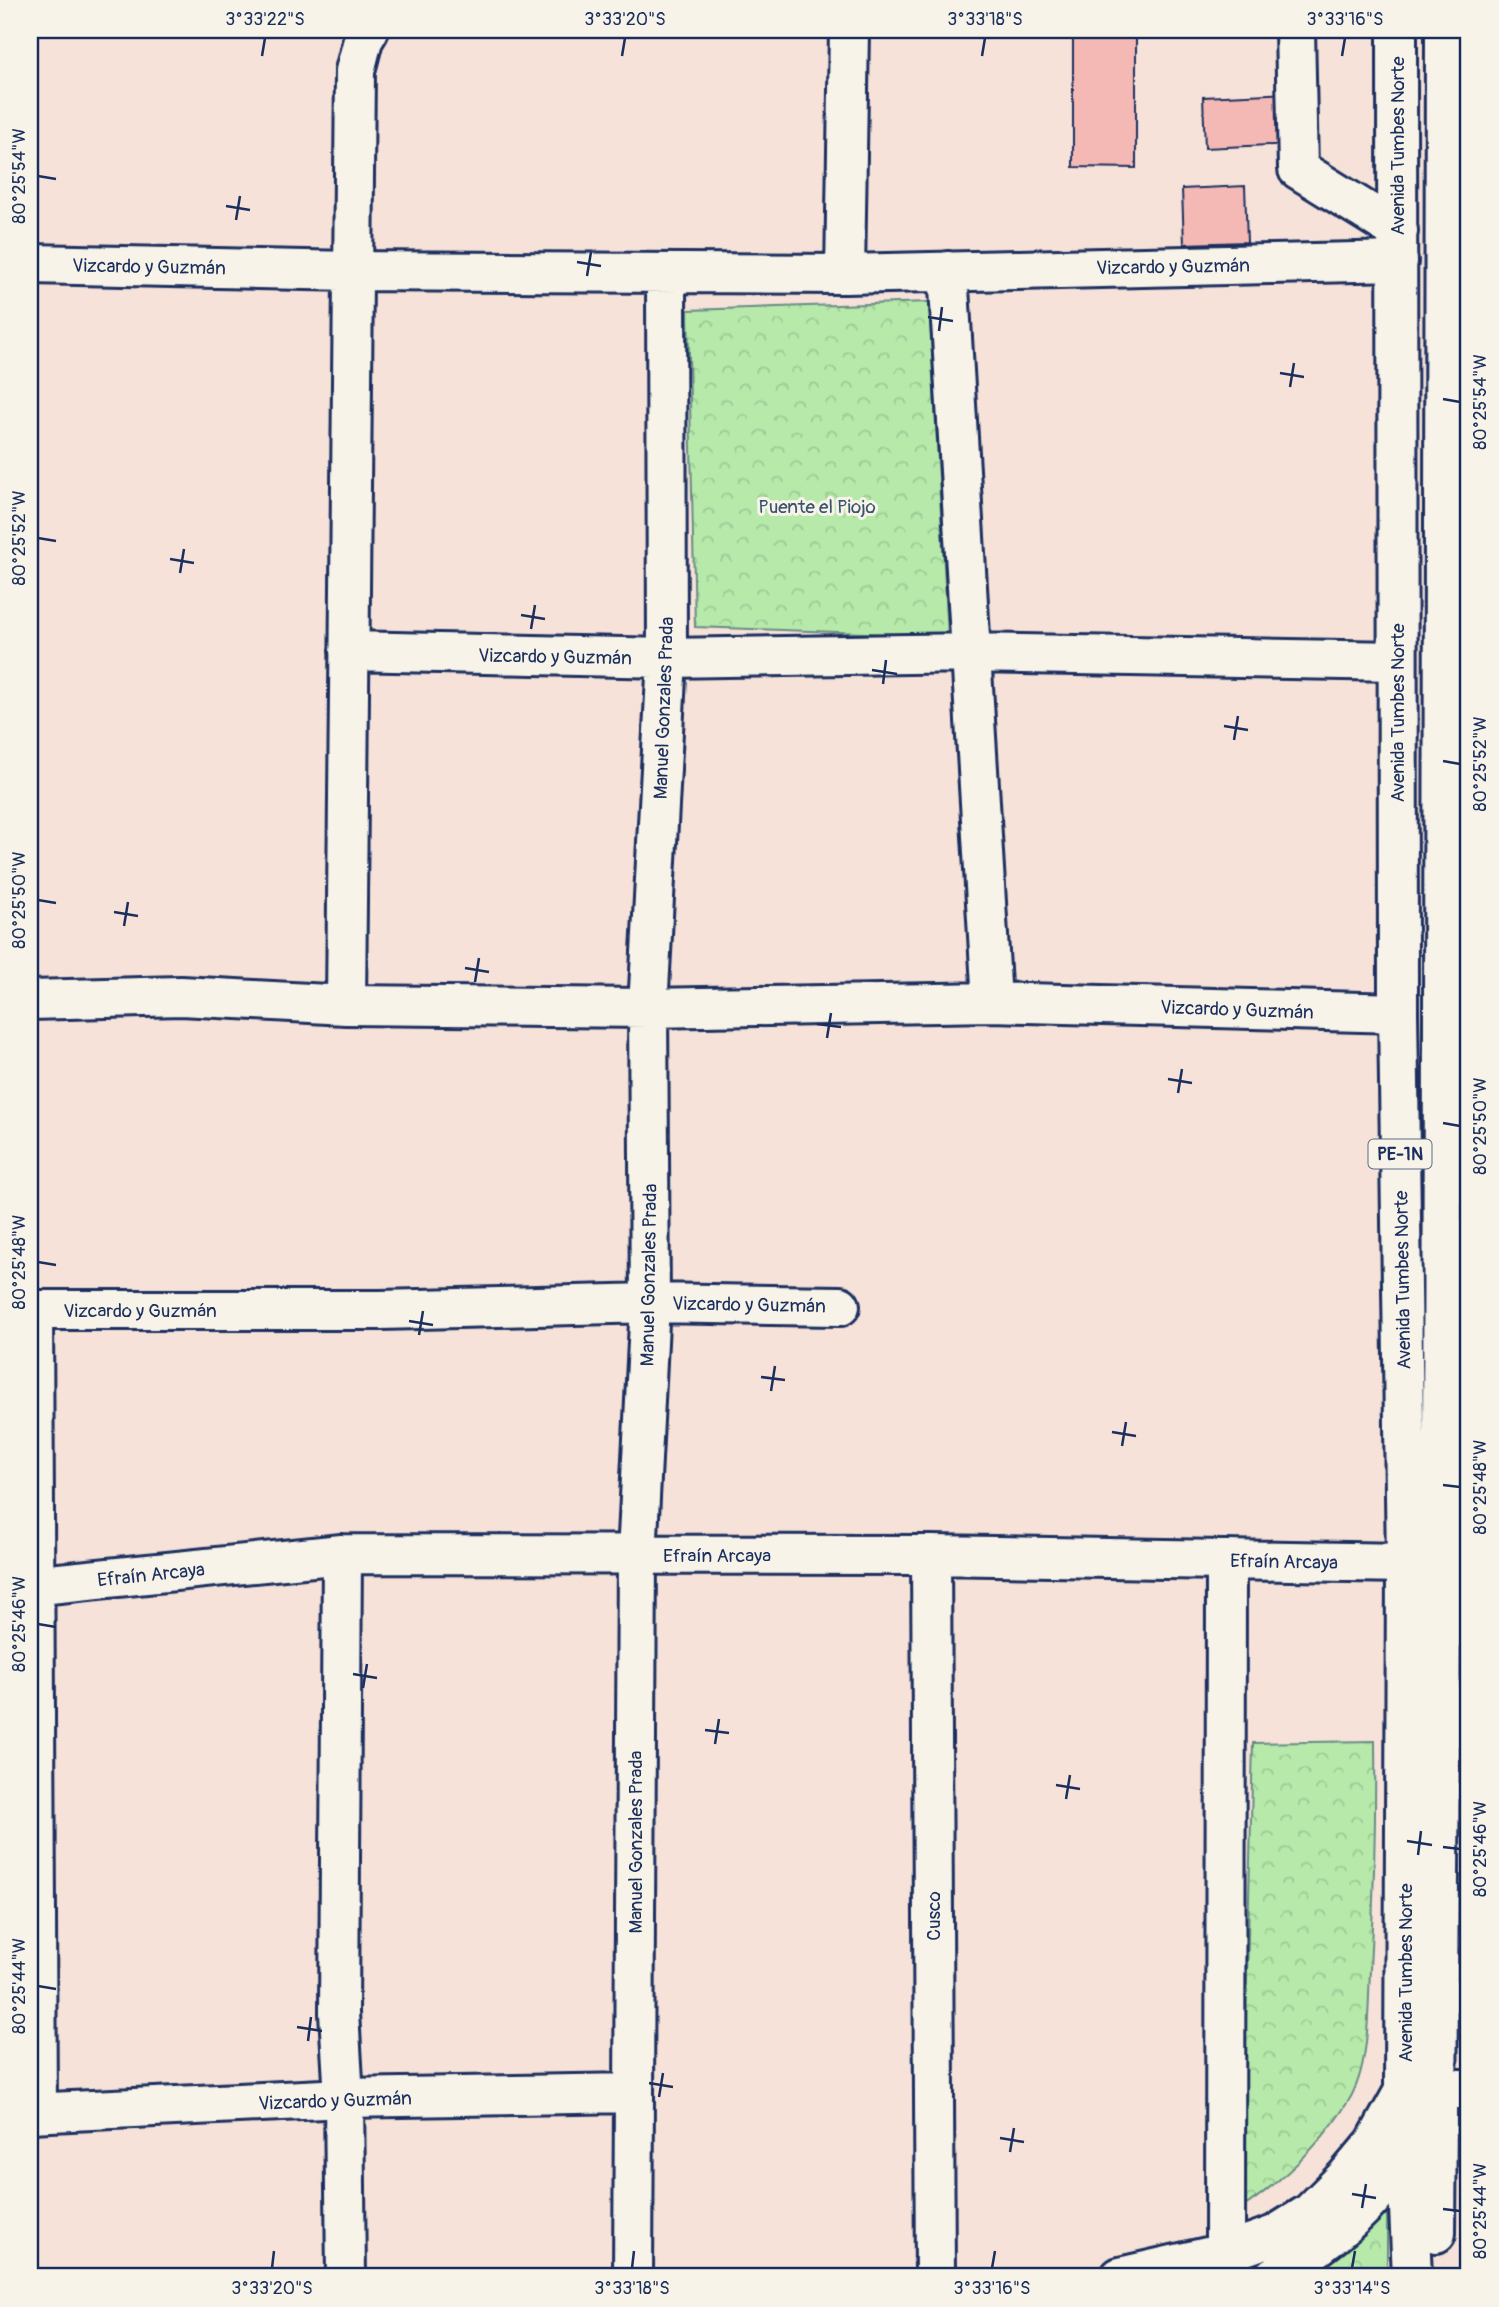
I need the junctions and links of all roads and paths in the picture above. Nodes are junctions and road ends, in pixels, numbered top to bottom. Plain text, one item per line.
1 (369, 30) edge
2 (849, 30) edge
3 (1295, 30) edge
4 (1397, 30) edge
5 (1446, 30) edge
6 (1457, 141) edge
7 (1457, 197) edge
8 (1398, 246) junction
9 (30, 264) edge
10 (352, 271) junction
11 (948, 271) junction
12 (666, 273) junction
13 (845, 274) junction
14 (348, 651) junction
15 (972, 653) junction
16 (667, 658) junction
17 (1396, 661) junction
18 (30, 1000) edge
19 (992, 1002) junction
20 (346, 1005) junction
21 (648, 1008) junction
22 (1398, 1013) junction
23 (650, 1303) junction
24 (840, 1306) dead end
25 (31, 1308) edge
26 (1456, 1516) edge
27 (342, 1555) junction
28 (931, 1555) junction
29 (637, 1556) junction
30 (1226, 1560) junction
31 (1406, 1563) junction
32 (32, 1586) edge
33 (1436, 2090) edge
34 (634, 2093) junction
35 (344, 2098) junction
36 (34, 2113) edge
37 (1408, 2150) junction
38 (1227, 2265) edge
39 (346, 2277) edge
40 (632, 2277) edge
41 (935, 2277) edge
42 (1120, 2277) edge
43 (1273, 2277) edge
44 (1412, 2277) edge
45 (1436, 2277) edge

1 - 10 main road
2 - 13 main road
3 - 8 main road
4 - 8 main road, Avenida Tumbes Norte / PE-1N
5 - 6 main road, Avenida Tumbes Norte / PE-1N
6 - 7 main road, Avenida Tumbes Norte / PE-1N
7 - 26 main road, Avenida Tumbes Norte / PE-1N
8 - 11 main road, Vizcardo y Guzmán
8 - 17 main road, Avenida Tumbes Norte / PE-1N
9 - 10 main road, Vizcardo y Guzmán
10 - 12 main road, Vizcardo y Guzmán
10 - 14 main road
11 - 13 main road, Vizcardo y Guzmán
11 - 15 main road
12 - 13 main road, Vizcardo y Guzmán
12 - 16 main road, Manuel Gonzales Prada
14 - 16 main road, Vizcardo y Guzmán
14 - 20 main road
15 - 16 main road, Vizcardo y Guzmán
15 - 17 main road, Vizcardo y Guzmán
15 - 19 main road
16 - 21 main road, Manuel Gonzales Prada
17 - 22 main road, Avenida Tumbes Norte / PE-1N
18 - 20 main road, Vizcardo y Guzmán
19 - 21 main road, Vizcardo y Guzmán
19 - 22 main road, Vizcardo y Guzmán
20 - 21 main road, Vizcardo y Guzmán
21 - 23 main road, Manuel Gonzales Prada
22 - 31 main road, Avenida Tumbes Norte / PE-1N
23 - 24 main road, Vizcardo y Guzmán
23 - 25 main road, Vizcardo y Guzmán
23 - 29 main road, Manuel Gonzales Prada
25 - 32 main road, Vizcardo y Guzmán
26 - 33 main road, Avenida Tumbes Norte / PE-1N
27 - 29 main road, Efraín Arcaya
27 - 32 main road, Efraín Arcaya
27 - 35 main road
28 - 29 main road, Efraín Arcaya
28 - 30 main road, Efraín Arcaya
28 - 41 main road, Cusco
29 - 34 main road, Manuel Gonzales Prada
30 - 31 main road, Efraín Arcaya
30 - 38 main road
31 - 33 main road, Avenida Tumbes Norte / PE-1N
32 - 36 main road, Vizcardo y Guzmán
33 - 37 main road, Avenida Tumbes Norte / PE-1N
33 - 38 main road
33 - 45 main road, Avenida Tumbes Norte / PE-1N
34 - 35 main road, Vizcardo y Guzmán
34 - 40 main road, Manuel Gonzales Prada
35 - 36 main road, Vizcardo y Guzmán
35 - 39 main road
37 - 43 main road
37 - 44 main road, Avenida Tumbes Norte / PE-1N
38 - 42 main road

